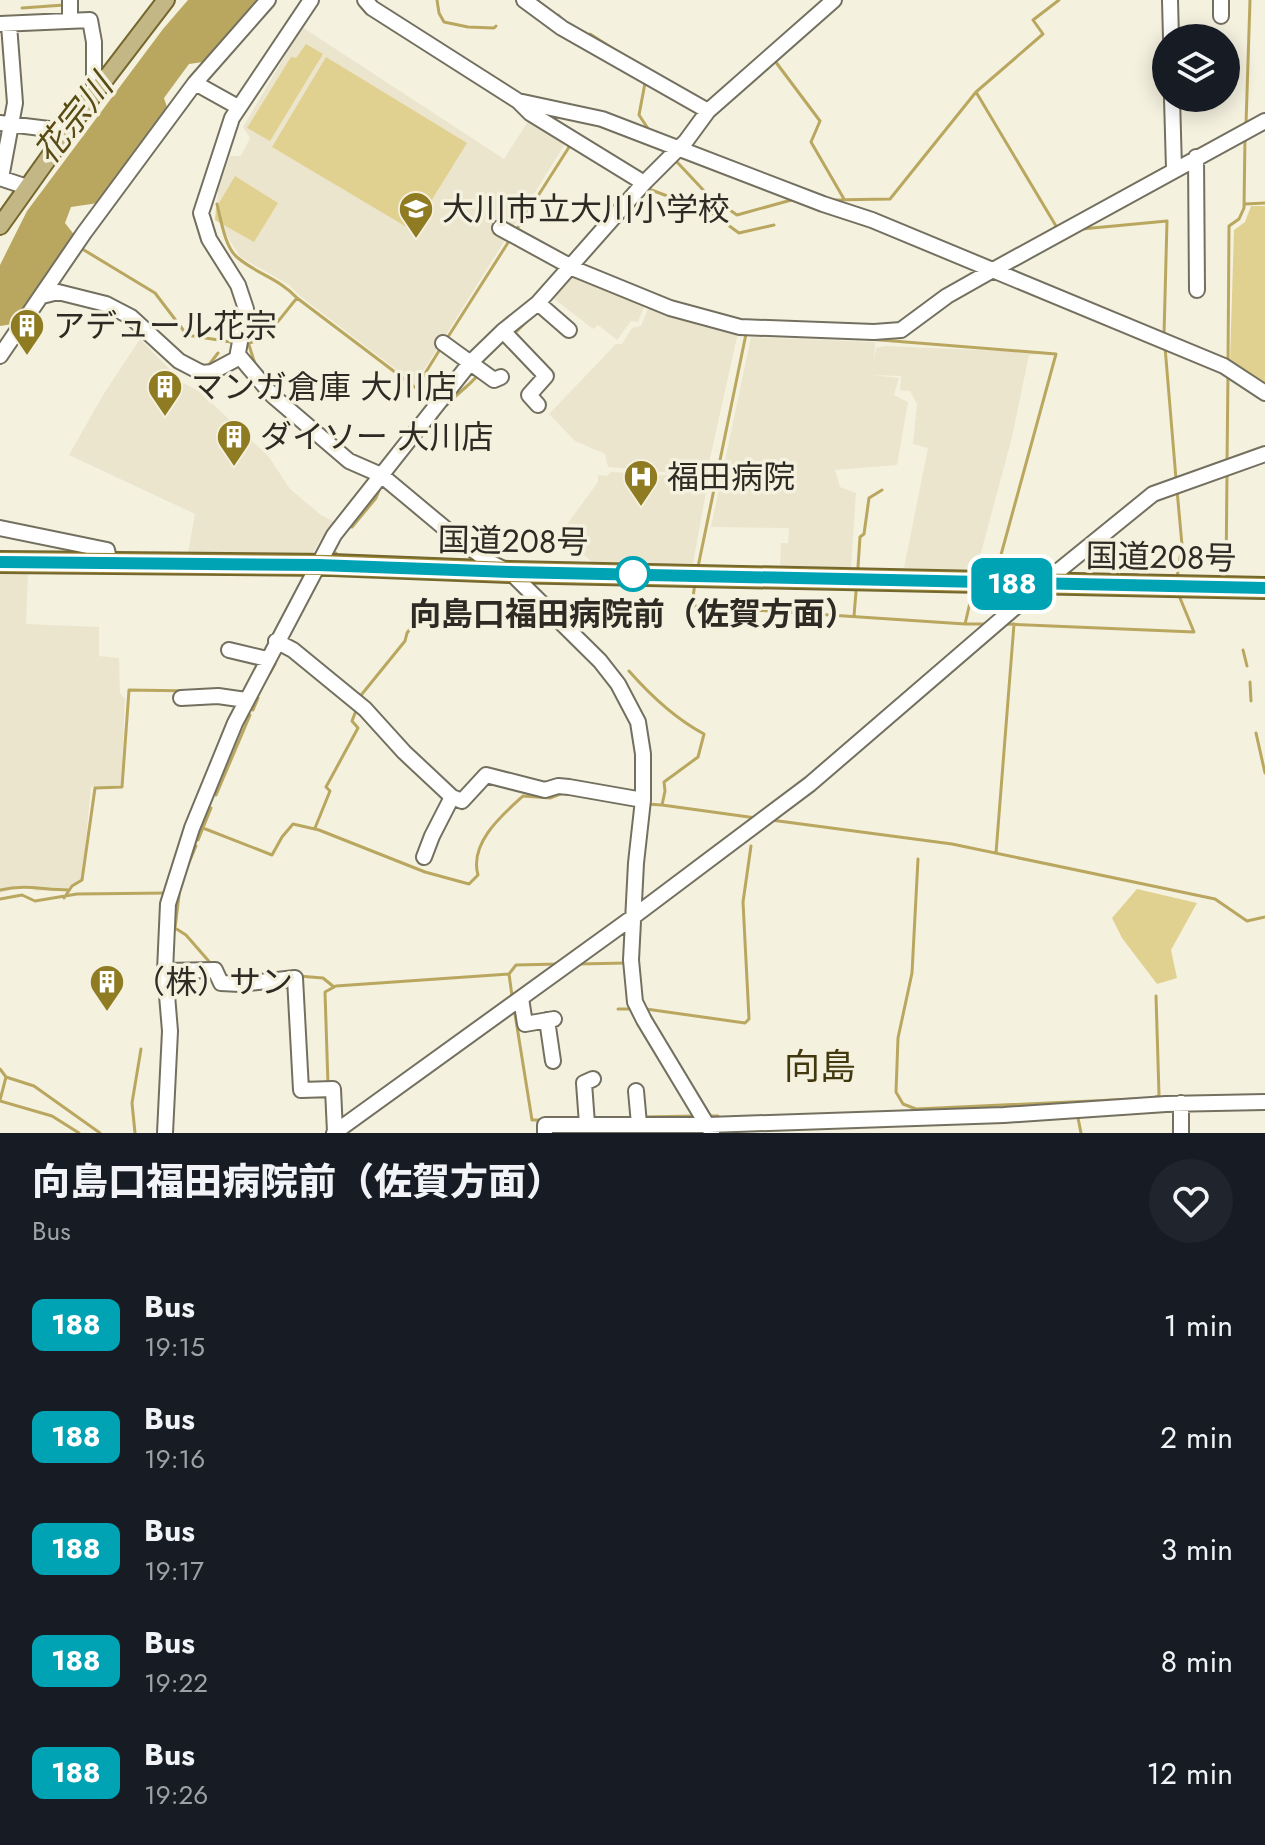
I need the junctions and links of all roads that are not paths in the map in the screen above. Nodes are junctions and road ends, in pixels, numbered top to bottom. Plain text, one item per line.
1 (70, 0) edge
2 (166, 0) edge
3 (268, 0) edge
4 (311, 0) edge
5 (365, 0) edge
6 (524, 0) edge
7 (834, 0) edge
8 (1170, 0) edge
9 (1221, 0) edge
10 (1221, 16) dead end
11 (70, 20) junction
12 (1171, 24) edge
13 (5, 25) edge
14 (195, 83) junction
15 (94, 94) junction
16 (518, 101) junction
17 (238, 107) junction
18 (708, 111) junction
19 (1172, 112) edge
20 (1265, 121) edge
21 (6, 124) edge
22 (63, 136) junction
23 (679, 149) junction
24 (1196, 157) junction
25 (1174, 169) junction
26 (0, 178) edge
27 (644, 183) junction
28 (27, 187) junction
29 (0, 226) edge
30 (510, 233) dead end
31 (574, 268) junction
32 (993, 270) junction
33 (1197, 290) dead end
34 (42, 296) junction
35 (541, 306) junction
36 (569, 330) dead end
37 (503, 331) junction
38 (445, 344) dead end
39 (0, 356) edge
40 (238, 358) junction
41 (470, 363) junction
42 (501, 377) dead end
43 (1265, 393) edge
44 (538, 405) dead end
45 (1265, 454) edge
46 (381, 475) junction
47 (0, 528) edge
48 (0, 562) edge
49 (110, 563) junction
50 (318, 565) junction
51 (510, 572) junction
52 (1041, 585) junction
53 (1265, 588) edge
54 (276, 641) junction
55 (229, 650) dead end
56 (267, 659) junction
57 (181, 698) dead end
58 (246, 700) junction
59 (452, 797) junction
60 (643, 804) junction
61 (424, 857) dead end
62 (633, 917) junction
63 (165, 971) junction
64 (515, 1002) junction
65 (553, 1061) dead end
66 (593, 1079) dead end
67 (636, 1091) dead end
68 (1265, 1102) edge
69 (1181, 1103) junction
70 (638, 1119) junction
71 (587, 1120) junction
72 (704, 1123) edge
73 (334, 1132) edge
74 (165, 1133) edge
75 (545, 1133) edge
76 (1181, 1133) edge

1 - 11 street
2 - 15 main road
3 - 14 street
4 - 17 street
5 - 16 street
6 - 18 street
7 - 18 street
8 - 12 street
9 - 10 street
11 - 13 street
11 - 15 street
13 - 21 street
14 - 17 street
14 - 34 street
15 - 22 main road
16 - 23 street
16 - 27 street
17 - 40 street
18 - 23 street
19 - 25 street
20 - 24 street
21 - 22 street
21 - 26 street
22 - 28 main road
23 - 27 street
23 - 32 street
24 - 25 street
24 - 33 street
25 - 32 street
26 - 28 street
27 - 31 street
28 - 29 main road
30 - 31 street
31 - 32 street
31 - 35 street
32 - 43 street
34 - 39 street
34 - 40 street
35 - 36 street
35 - 37 street
37 - 41 street
37 - 44 street
38 - 41 street
40 - 46 street
41 - 42 street
41 - 46 street
45 - 52 street
46 - 50 street
46 - 51 street
47 - 49 street
48 - 49 highway, 国道208号
49 - 50 highway, 国道208号
50 - 51 highway, 国道208号
50 - 54 street
51 - 52 highway, 国道208号
51 - 60 street
52 - 53 highway, 国道208号
52 - 62 street
54 - 56 street
54 - 59 street
55 - 56 street
56 - 58 street
57 - 58 street
58 - 63 street
59 - 60 street
59 - 61 street
60 - 62 street
62 - 64 street
62 - 72 street
63 - 73 street
63 - 74 street
64 - 65 street
64 - 73 street
66 - 71 street
67 - 70 street
68 - 69 street
69 - 72 street
69 - 76 street
70 - 71 street
70 - 72 street
71 - 75 street

